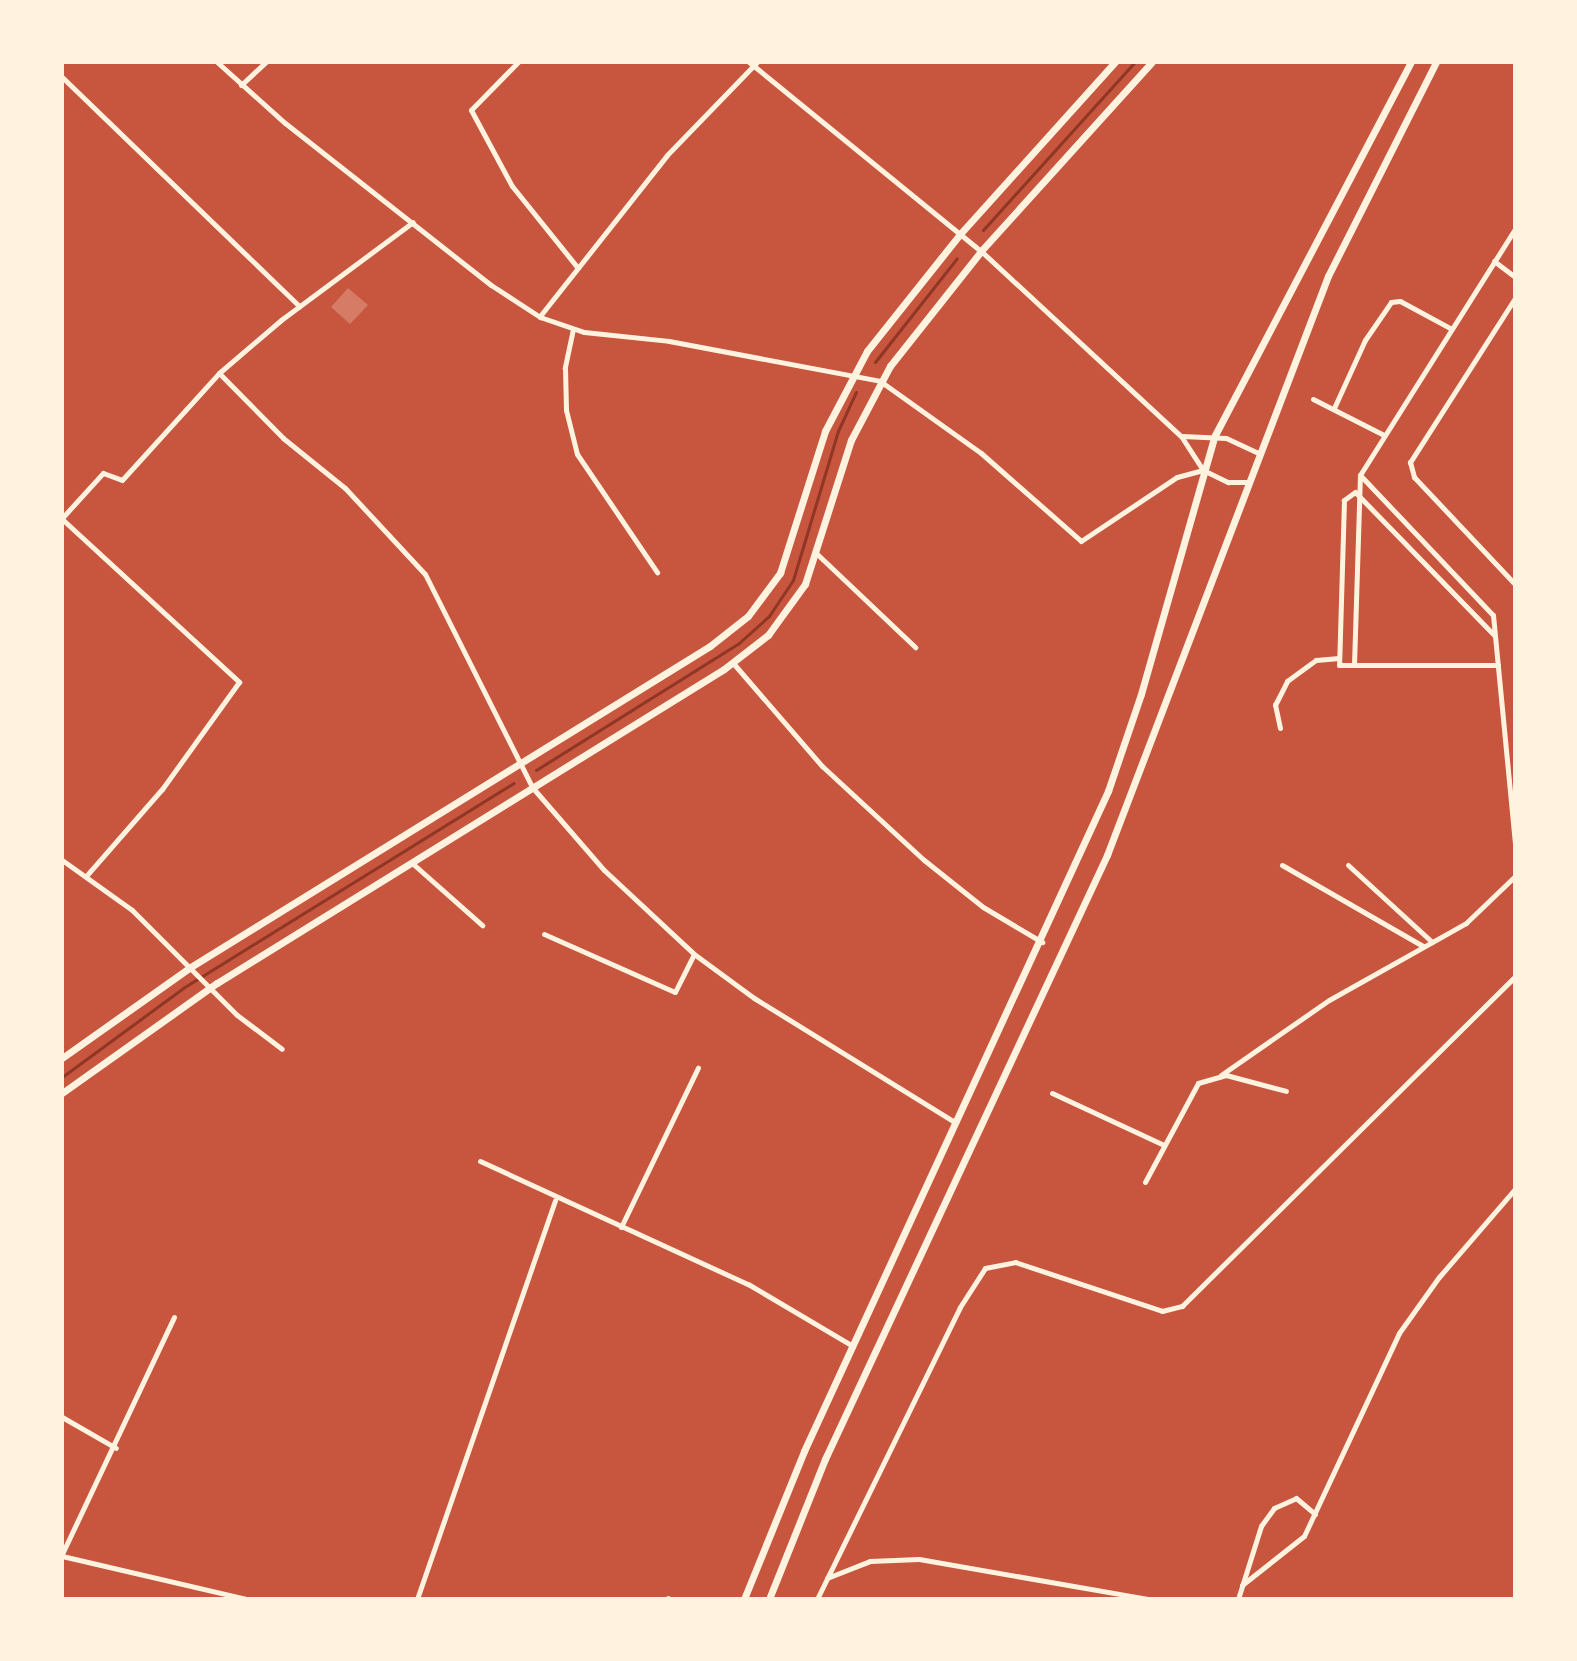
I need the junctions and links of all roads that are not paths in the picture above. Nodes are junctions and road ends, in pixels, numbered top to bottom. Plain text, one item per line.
1 (217, 62) edge
2 (266, 62) edge
3 (518, 62) edge
4 (1115, 62) edge
5 (1152, 62) edge
6 (1411, 62) edge
7 (1436, 62) edge
8 (753, 64) edge
9 (62, 77) edge
10 (241, 85) junction
11 (413, 222) junction
12 (1515, 229) edge
13 (960, 234) junction
14 (981, 251) junction
15 (1494, 261) junction
16 (578, 268) junction
17 (1515, 277) edge
18 (1515, 298) edge
19 (299, 306) junction
20 (540, 317) junction
21 (1450, 328) junction
22 (573, 329) junction
23 (219, 373) junction
24 (852, 374) junction
25 (880, 381) junction
26 (1313, 399) dead end
27 (1334, 408) junction
28 (1384, 435) junction
29 (1181, 436) junction
30 (1214, 437) junction
31 (1260, 454) junction
32 (1203, 470) junction
33 (1360, 475) junction
34 (1250, 482) junction
35 (1355, 492) junction
36 (62, 519) edge
37 (816, 553) junction
38 (657, 572) dead end
39 (1515, 584) edge
40 (1495, 635) junction
41 (915, 647) dead end
42 (1339, 658) junction
43 (733, 663) junction
44 (1354, 665) junction
45 (1498, 665) junction
46 (1280, 728) dead end
47 (518, 763) junction
48 (532, 787) junction
49 (1515, 845) edge
50 (62, 860) edge
51 (412, 863) junction
52 (1282, 865) dead end
53 (1348, 865) dead end
54 (87, 875) junction
55 (1515, 876) edge
56 (482, 925) dead end
57 (544, 934) dead end
58 (1042, 942) junction
59 (1432, 942) junction
60 (1423, 946) junction
61 (694, 954) junction
62 (189, 968) junction
63 (1515, 976) edge
64 (210, 988) junction
65 (282, 1049) dead end
66 (62, 1058) edge
67 (698, 1068) dead end
68 (1221, 1075) junction
69 (1286, 1091) dead end
70 (62, 1093) edge
71 (1052, 1093) dead end
72 (958, 1124) junction
73 (1162, 1144) junction
74 (480, 1161) dead end
75 (1145, 1182) dead end
76 (1515, 1189) edge
77 (555, 1200) junction
78 (621, 1227) junction
79 (174, 1317) dead end
80 (853, 1346) junction
81 (62, 1417) edge
82 (116, 1448) junction
83 (1315, 1515) junction
84 (62, 1555) edge
85 (826, 1579) junction
86 (1242, 1585) junction
87 (819, 1598) edge
88 (247, 1599) edge
89 (417, 1599) edge
90 (744, 1599) edge
91 (769, 1599) edge
92 (1148, 1599) edge
93 (1238, 1599) edge

1 - 10 street
2 - 10 street
3 - 16 street
4 - 13 street
5 - 14 street
6 - 30 street
7 - 31 street
8 - 13 street
8 - 16 street
9 - 19 street
10 - 11 street
11 - 19 street
11 - 20 street
12 - 15 street
13 - 14 street
13 - 24 street
14 - 25 street
14 - 29 street
15 - 17 street
15 - 21 street
16 - 20 street
18 - 39 street
19 - 23 street
20 - 22 street
21 - 27 street
21 - 28 street
22 - 24 street
22 - 38 street
23 - 36 street
23 - 47 street
24 - 25 street
24 - 47 street
25 - 32 street
25 - 37 street
26 - 27 street
27 - 28 street
28 - 33 street
29 - 30 street
29 - 32 street
30 - 31 street
30 - 32 street
31 - 34 street
32 - 34 street
32 - 58 street
33 - 35 street
33 - 40 street
34 - 91 street
35 - 40 street
35 - 42 street
35 - 44 street
36 - 54 street
37 - 41 street
37 - 43 street
40 - 45 street
42 - 44 street
42 - 46 street
43 - 48 street
43 - 58 street
44 - 45 street
45 - 49 street
47 - 48 street
47 - 62 street
48 - 51 street
48 - 61 street
50 - 54 street
51 - 56 street
51 - 64 street
52 - 60 street
53 - 59 street
54 - 62 street
55 - 59 street
57 - 61 street
58 - 72 street
59 - 60 street
60 - 68 street
61 - 72 street
62 - 64 street
62 - 66 street
63 - 85 street
64 - 65 street
64 - 70 street
67 - 78 street
68 - 69 street
68 - 73 street
71 - 73 street
72 - 80 street
73 - 75 street
74 - 77 street
76 - 83 street
77 - 78 street
77 - 89 street
78 - 80 street
79 - 82 street
80 - 90 street
81 - 82 street
82 - 84 street
83 - 86 street
83 - 86 street
84 - 88 street
85 - 87 street
85 - 92 street
86 - 93 street

